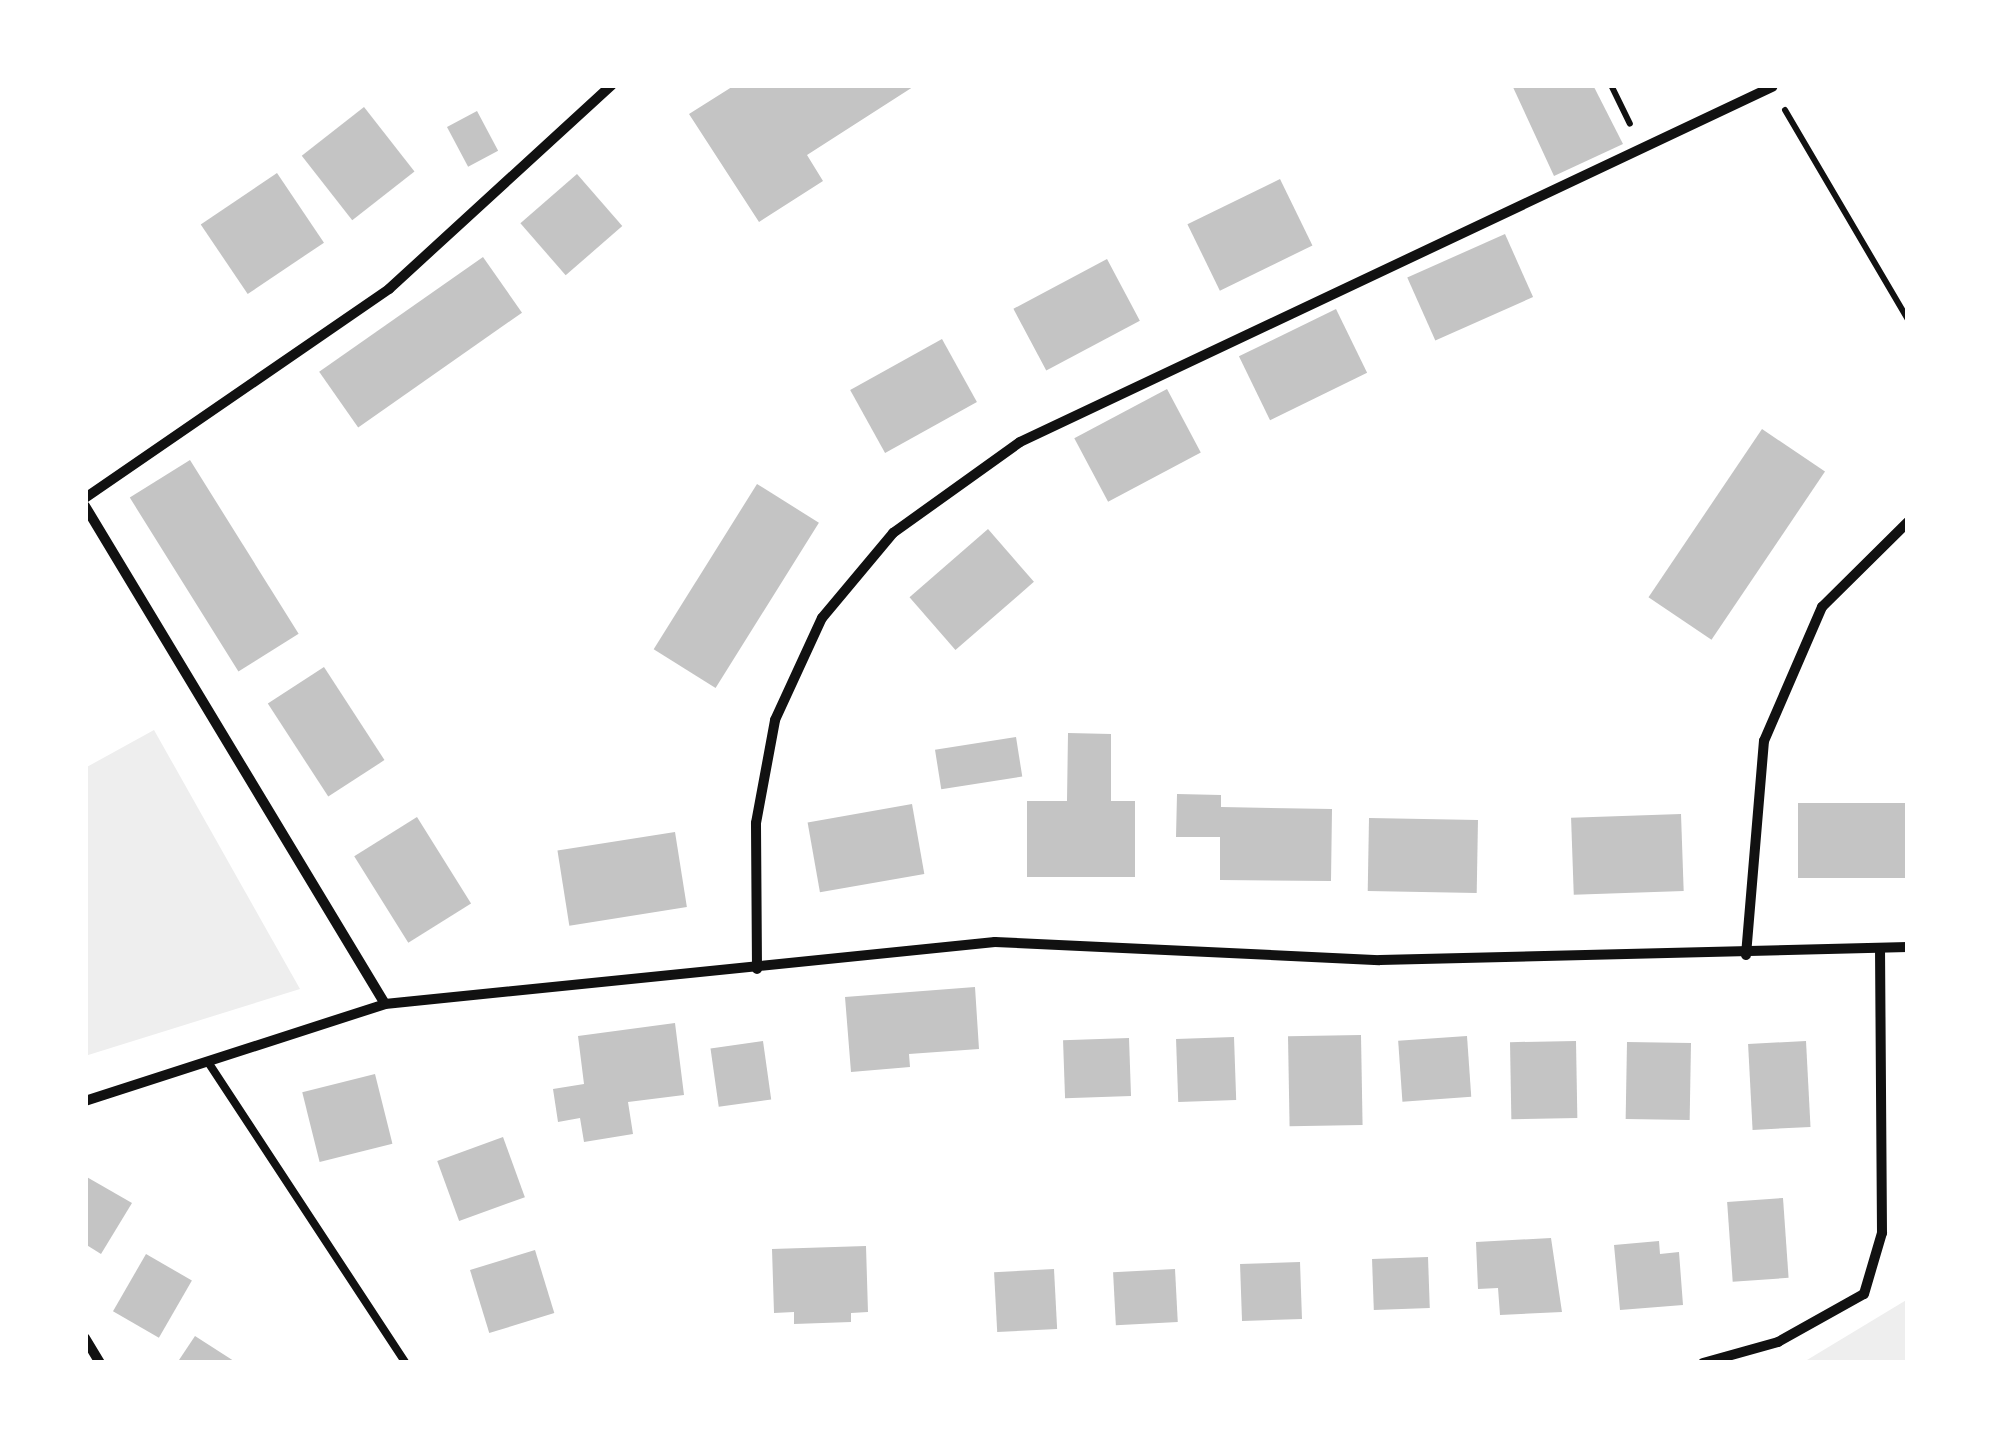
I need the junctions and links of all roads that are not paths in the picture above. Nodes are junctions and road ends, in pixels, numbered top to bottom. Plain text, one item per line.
1 (612, 85) edge
2 (1772, 87) edge
3 (85, 502) edge
4 (1908, 522) edge
5 (1908, 947) edge
6 (1880, 948) junction
7 (1746, 955) junction
8 (757, 969) junction
9 (385, 1004) junction
10 (208, 1062) junction
11 (85, 1102) edge
12 (85, 1338) edge
13 (100, 1363) edge
14 (406, 1363) edge
15 (1703, 1363) edge

1 - 3 street
2 - 8 street
3 - 9 street
4 - 7 street
5 - 6 street
6 - 7 street
6 - 15 street
7 - 8 street
8 - 9 street
9 - 10 street
10 - 11 street
10 - 14 lane
12 - 13 street

